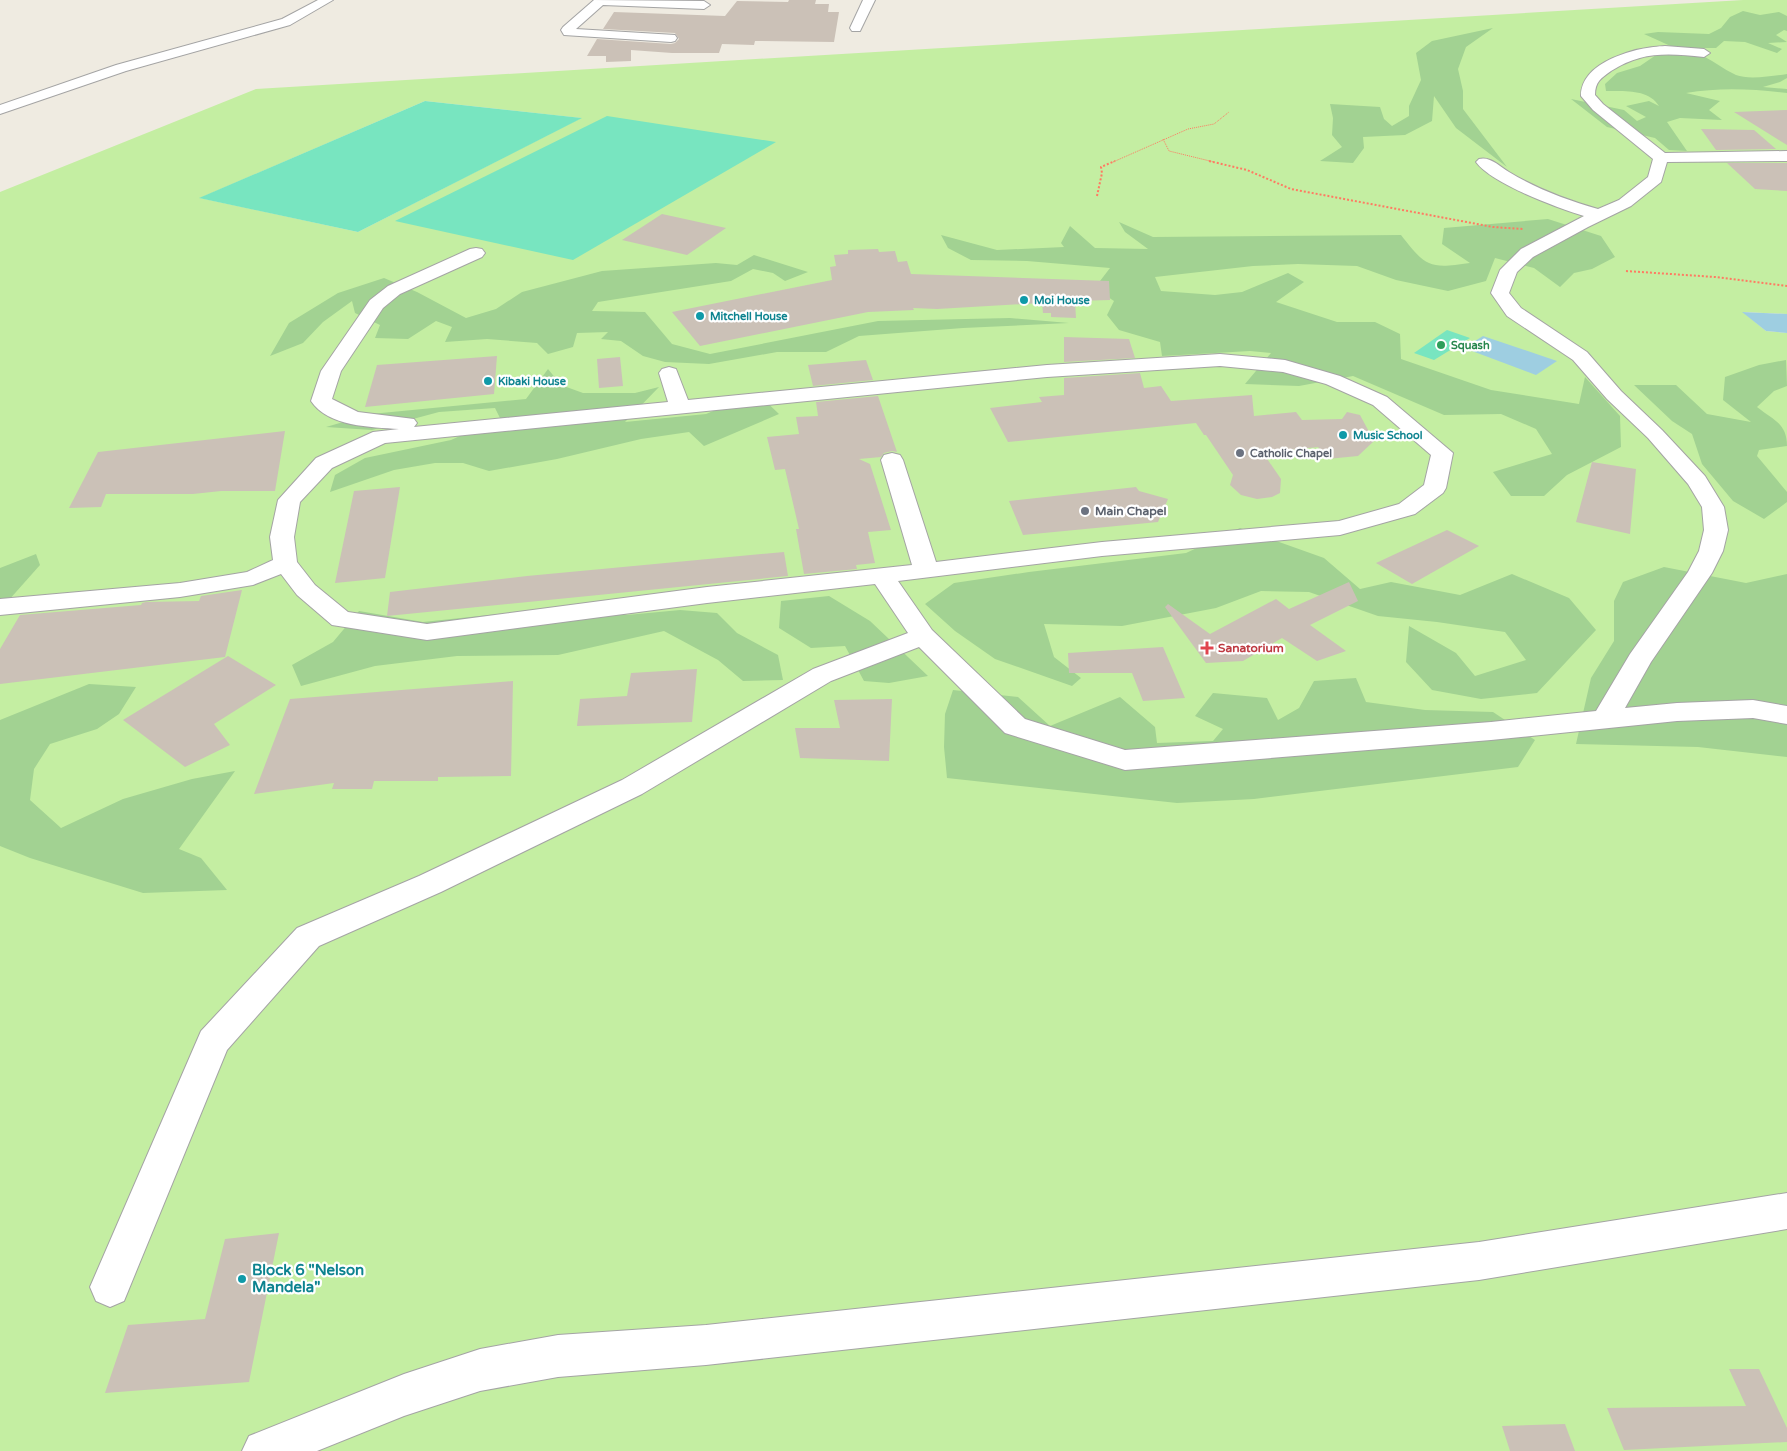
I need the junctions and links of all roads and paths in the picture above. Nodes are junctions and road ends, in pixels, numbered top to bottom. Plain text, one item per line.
1 (328, 0) edge
2 (601, 0) edge
3 (869, 0) edge
4 (704, 5) dead end
5 (856, 28) dead end
6 (671, 38) dead end
7 (1704, 54) dead end
8 (0, 110) edge
9 (1228, 112) dead end
10 (1163, 138) junction
11 (1787, 156) edge
12 (1661, 158) junction
13 (1484, 162) dead end
14 (1097, 196) dead end
15 (1599, 215) junction
16 (1569, 230) junction
17 (476, 253) dead end
18 (1626, 271) dead end
19 (1787, 286) edge
20 (669, 373) dead end
21 (680, 407) junction
22 (472, 428) junction
23 (892, 460) dead end
24 (285, 563) junction
25 (926, 570) junction
26 (882, 576) junction
27 (0, 607) edge
28 (923, 636) junction
29 (1787, 715) edge
30 (1605, 719) junction
31 (1787, 1211) edge
32 (110, 1287) dead end
33 (264, 1451) edge

1 - 8 street
2 - 4 street
2 - 6 street
3 - 5 street
7 - 12 street
9 - 10 path
10 - 14 path
10 - 16 path
11 - 12 street
12 - 15 street
13 - 15 street
15 - 16 street
16 - 30 street
17 - 22 street
18 - 19 path
20 - 21 street
21 - 22 street
21 - 25 street
22 - 24 street
23 - 25 street
24 - 26 street
24 - 27 street
25 - 26 street
26 - 28 street
28 - 30 street
28 - 32 street
29 - 30 street
31 - 33 street

